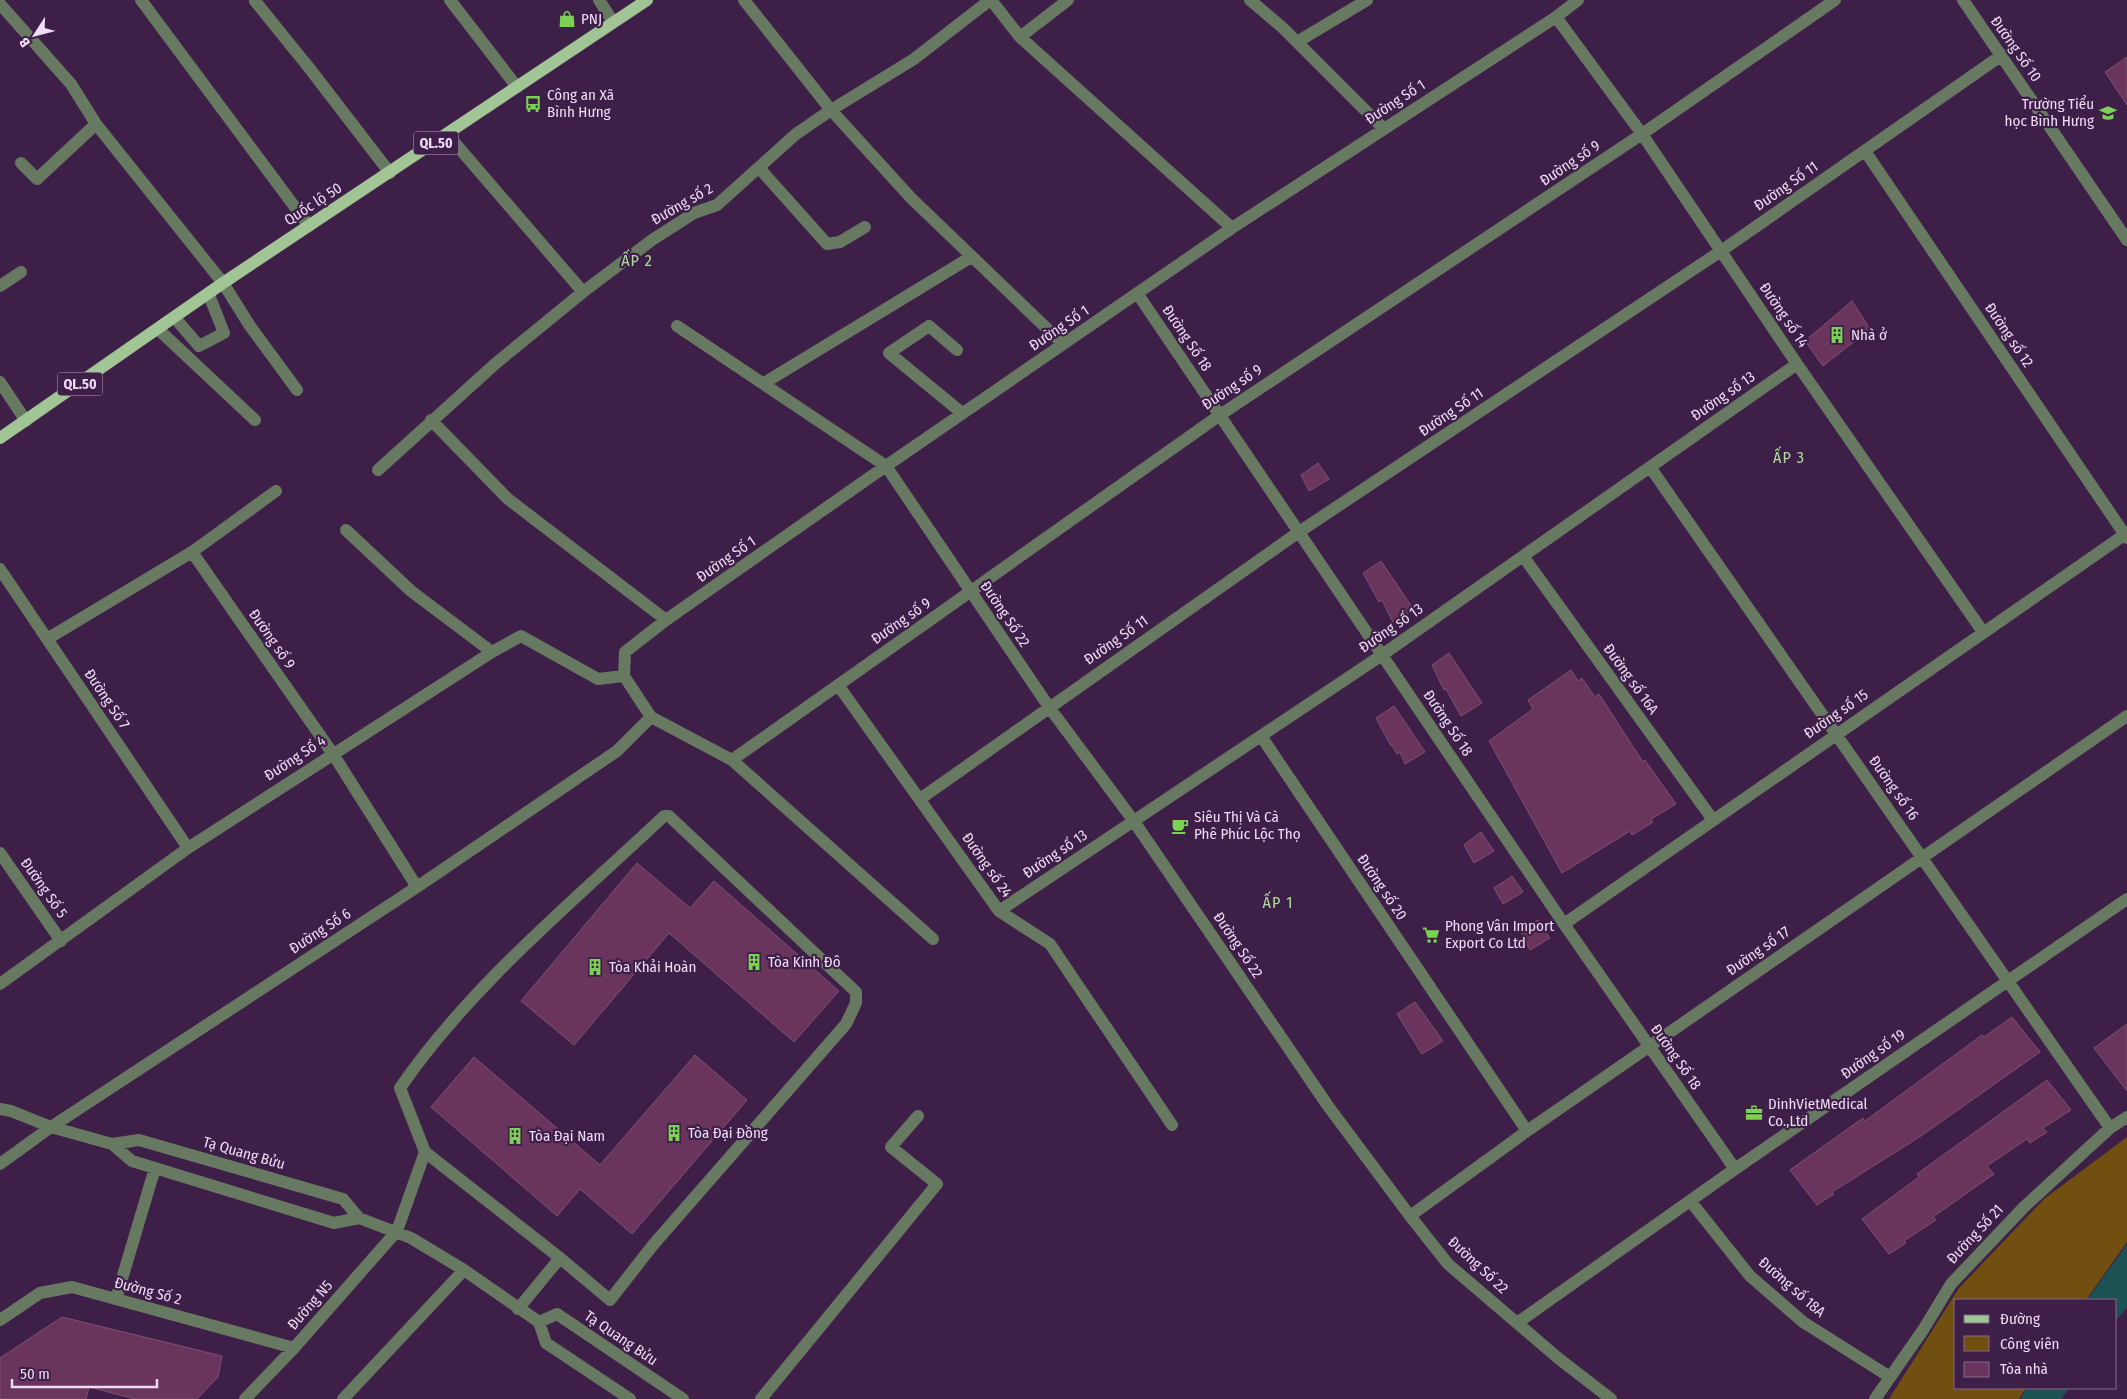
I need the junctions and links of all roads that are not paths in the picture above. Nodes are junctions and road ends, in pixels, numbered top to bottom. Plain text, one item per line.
1 (141, 0) edge
2 (450, 0) edge
3 (599, 0) edge
4 (647, 0) edge
5 (744, 0) edge
6 (991, 0) edge
7 (1068, 0) edge
8 (1250, 0) edge
9 (1367, 0) edge
10 (1578, 0) edge
11 (1835, 0) edge
12 (1963, 0) edge
13 (255, 1) dead end
14 (0, 4) edge
15 (1556, 17) junction
16 (613, 22) junction
17 (1020, 37) junction
18 (1297, 42) junction
19 (2002, 55) junction
20 (517, 87) junction
21 (830, 110) junction
22 (96, 124) junction
23 (1384, 129) junction
24 (1642, 134) junction
25 (448, 135) junction
26 (1865, 151) junction
27 (21, 163) dead end
28 (760, 169) junction
29 (390, 173) junction
30 (309, 226) junction
31 (865, 227) dead end
32 (1232, 228) junction
33 (2127, 240) edge
34 (1722, 251) junction
35 (972, 256) junction
36 (21, 272) dead end
37 (223, 284) junction
38 (0, 286) edge
39 (583, 292) junction
40 (1137, 294) junction
41 (209, 295) junction
42 (175, 318) junction
43 (677, 326) dead end
44 (159, 330) junction
45 (1063, 344) junction
46 (957, 350) dead end
47 (1797, 364) junction
48 (0, 382) edge
49 (764, 383) junction
50 (297, 390) dead end
51 (962, 414) junction
52 (1220, 415) junction
53 (255, 420) dead end
54 (431, 420) junction
55 (26, 421) junction
56 (0, 438) edge
57 (886, 466) junction
58 (1650, 467) junction
59 (378, 470) dead end
60 (276, 492) dead end
61 (346, 530) dead end
62 (1299, 532) junction
63 (2126, 535) edge
64 (192, 552) junction
65 (1523, 556) junction
66 (0, 570) edge
67 (970, 592) junction
68 (666, 620) junction
69 (1983, 632) junction
70 (47, 639) junction
71 (492, 652) junction
72 (1382, 655) junction
73 (624, 676) junction
74 (838, 685) junction
75 (1049, 707) junction
76 (2127, 716) edge
77 (651, 717) junction
78 (1836, 734) junction
79 (1261, 736) junction
80 (333, 754) junction
81 (732, 760) junction
82 (920, 799) junction
83 (1133, 820) junction
84 (1713, 820) junction
85 (188, 848) junction
86 (0, 853) edge
87 (1922, 857) junction
88 (417, 887) junction
89 (2127, 900) edge
90 (999, 911) junction
91 (1564, 924) junction
92 (933, 939) dead end
93 (61, 941) junction
94 (2007, 980) junction
95 (0, 984) edge
96 (1649, 1046) junction
97 (0, 1098) edge
98 (5, 1110) edge
99 (918, 1116) dead end
100 (2127, 1117) edge
101 (1172, 1125) dead end
102 (51, 1127) junction
103 (2110, 1128) junction
104 (1527, 1131) junction
105 (112, 1144) junction
106 (425, 1152) junction
107 (0, 1164) edge
108 (154, 1168) junction
109 (1735, 1169) junction
110 (1691, 1202) junction
111 (1410, 1216) junction
112 (359, 1218) junction
113 (397, 1231) junction
114 (560, 1258) junction
115 (464, 1270) junction
116 (116, 1299) junction
117 (518, 1309) junction
118 (0, 1320) edge
119 (538, 1322) junction
120 (1517, 1323) junction
121 (294, 1348) junction
122 (1890, 1377) junction
123 (245, 1399) edge
124 (342, 1399) edge
125 (630, 1399) edge
126 (683, 1399) edge
127 (761, 1399) edge
128 (1611, 1399) edge
129 (1875, 1399) edge

1 - 30 street
2 - 20 street
3 - 16 street
4 - 16 main road, Quốc lộ 50 / QL.50
5 - 21 street
6 - 17 street, Đường số 2
6 - 21 street, Đường số 2
7 - 17 street
8 - 18 street
9 - 18 street
10 - 15 street, Đường Số 1
11 - 24 street, Đường số 9
12 - 19 street, Đường Số 10
13 - 29 street
14 - 22 street
15 - 23 street, Đường Số 1
15 - 24 street, Đường số 14
16 - 20 main road, Quốc lộ 50 / QL.50
17 - 32 street, Đường số 2
18 - 23 street
19 - 26 street, Đường Số 11
19 - 33 street, Đường Số 10
20 - 25 main road, Quốc lộ 50 / QL.50
21 - 28 street, Đường số 2
21 - 35 street
22 - 27 street
22 - 37 street
23 - 32 street, Đường Số 1
24 - 34 street, Đường số 14
24 - 52 street, Đường số 9
25 - 29 main road, Quốc lộ 50 / QL.50
25 - 39 street
26 - 34 street, Đường Số 11
26 - 63 street, Đường số 12
28 - 31 street
28 - 39 street, Đường số 2
29 - 30 main road, Quốc lộ 50 / QL.50
30 - 37 main road, Quốc lộ 50 / QL.50
32 - 40 street, Đường Số 1
34 - 47 street, Đường số 14
34 - 62 street, Đường Số 11
35 - 45 street
35 - 49 street
36 - 38 street
37 - 41 main road, Quốc lộ 50 / QL.50
37 - 50 street
39 - 54 street, Đường số 2
40 - 45 street, Đường Số 1
40 - 52 street, Đường Số 18
41 - 42 main road, Quốc lộ 50 / QL.50
41 - 42 street
42 - 44 main road, Quốc lộ 50 / QL.50
43 - 49 street
44 - 53 street
44 - 55 main road, Quốc lộ 50 / QL.50
45 - 51 street, Đường Số 1
46 - 51 street
47 - 58 street, Đường số 13
47 - 69 street, Đường số 14
48 - 55 street
49 - 57 street
51 - 57 street, Đường Số 1
52 - 62 street, Đường Số 18
52 - 67 street, Đường số 9
54 - 59 street, Đường số 2
54 - 68 street
55 - 56 main road, Quốc lộ 50 / QL.50
57 - 67 street, Đường Số 22
57 - 68 street, Đường Số 1
58 - 65 street, Đường số 13
58 - 78 street, Đường số 16
60 - 64 street
61 - 71 street
62 - 72 street, Đường Số 18
62 - 75 street, Đường Số 11
63 - 69 street, Đường số 15
64 - 70 street
64 - 80 street, Đường số 9
65 - 72 street, Đường số 13
65 - 84 street, Đường số 16A
66 - 70 street, Đường Số 7
67 - 74 street, Đường số 9
67 - 75 street, Đường Số 22
68 - 73 street, Đường Số 1
69 - 78 street, Đường số 15
70 - 85 street, Đường Số 7
71 - 73 street, Đường Số 4
71 - 80 street, Đường Số 4
72 - 79 street, Đường số 13
72 - 91 street, Đường Số 18
73 - 77 street
74 - 81 street, Đường số 9
74 - 82 street, Đường số 24
75 - 82 street, Đường Số 11
75 - 83 street, Đường Số 22
76 - 87 street, Đường số 17
77 - 81 street
77 - 88 street, Đường Số 6
78 - 84 street, Đường số 15
78 - 87 street, Đường số 16
79 - 83 street, Đường số 13
79 - 104 street, Đường số 20
80 - 85 street, Đường Số 4
80 - 88 street, Đường số 9
81 - 92 street
82 - 90 street, Đường số 24
83 - 90 street, Đường số 13
83 - 111 street, Đường Số 22
84 - 91 street, Đường số 15
85 - 93 street, Đường Số 4
86 - 93 street, Đường Số 5
87 - 94 street, Đường số 16
87 - 96 street, Đường số 17
88 - 102 street, Đường Số 6
89 - 94 street, Đường số 19
90 - 101 street, Đường số 24
91 - 96 street, Đường Số 18
93 - 95 street, Đường Số 4
94 - 103 street, Đường số 16
94 - 109 street, Đường số 19
96 - 104 street, Đường số 17
96 - 109 street, Đường Số 18
97 - 98 street, Tạ Quang Bửu
98 - 102 street, Tạ Quang Bửu
99 - 127 street
100 - 103 street, Đường Số 21
102 - 105 street, Tạ Quang Bửu
102 - 107 street, Đường Số 6
103 - 122 street, Đường Số 21
104 - 111 street, Đường số 17
105 - 108 street, Tạ Quang Bửu
105 - 112 street, Tạ Quang Bửu
106 - 113 street
106 - 114 street
106 - 114 street
108 - 112 street, Tạ Quang Bửu
108 - 116 street
109 - 110 street, Đường số 19
110 - 120 street, Đường số 19
110 - 122 street, Đường số 18A
111 - 120 street, Đường Số 22
112 - 113 street
113 - 115 street
113 - 121 street, Đường N5
114 - 117 street
115 - 117 street
115 - 124 street
116 - 118 street, Đường Số 2
116 - 121 street, Đường Số 2
117 - 119 street
119 - 125 street
119 - 126 street, Tạ Quang Bửu
120 - 128 street, Đường Số 22
121 - 123 street, Đường N5
122 - 129 street, Đường Số 21

